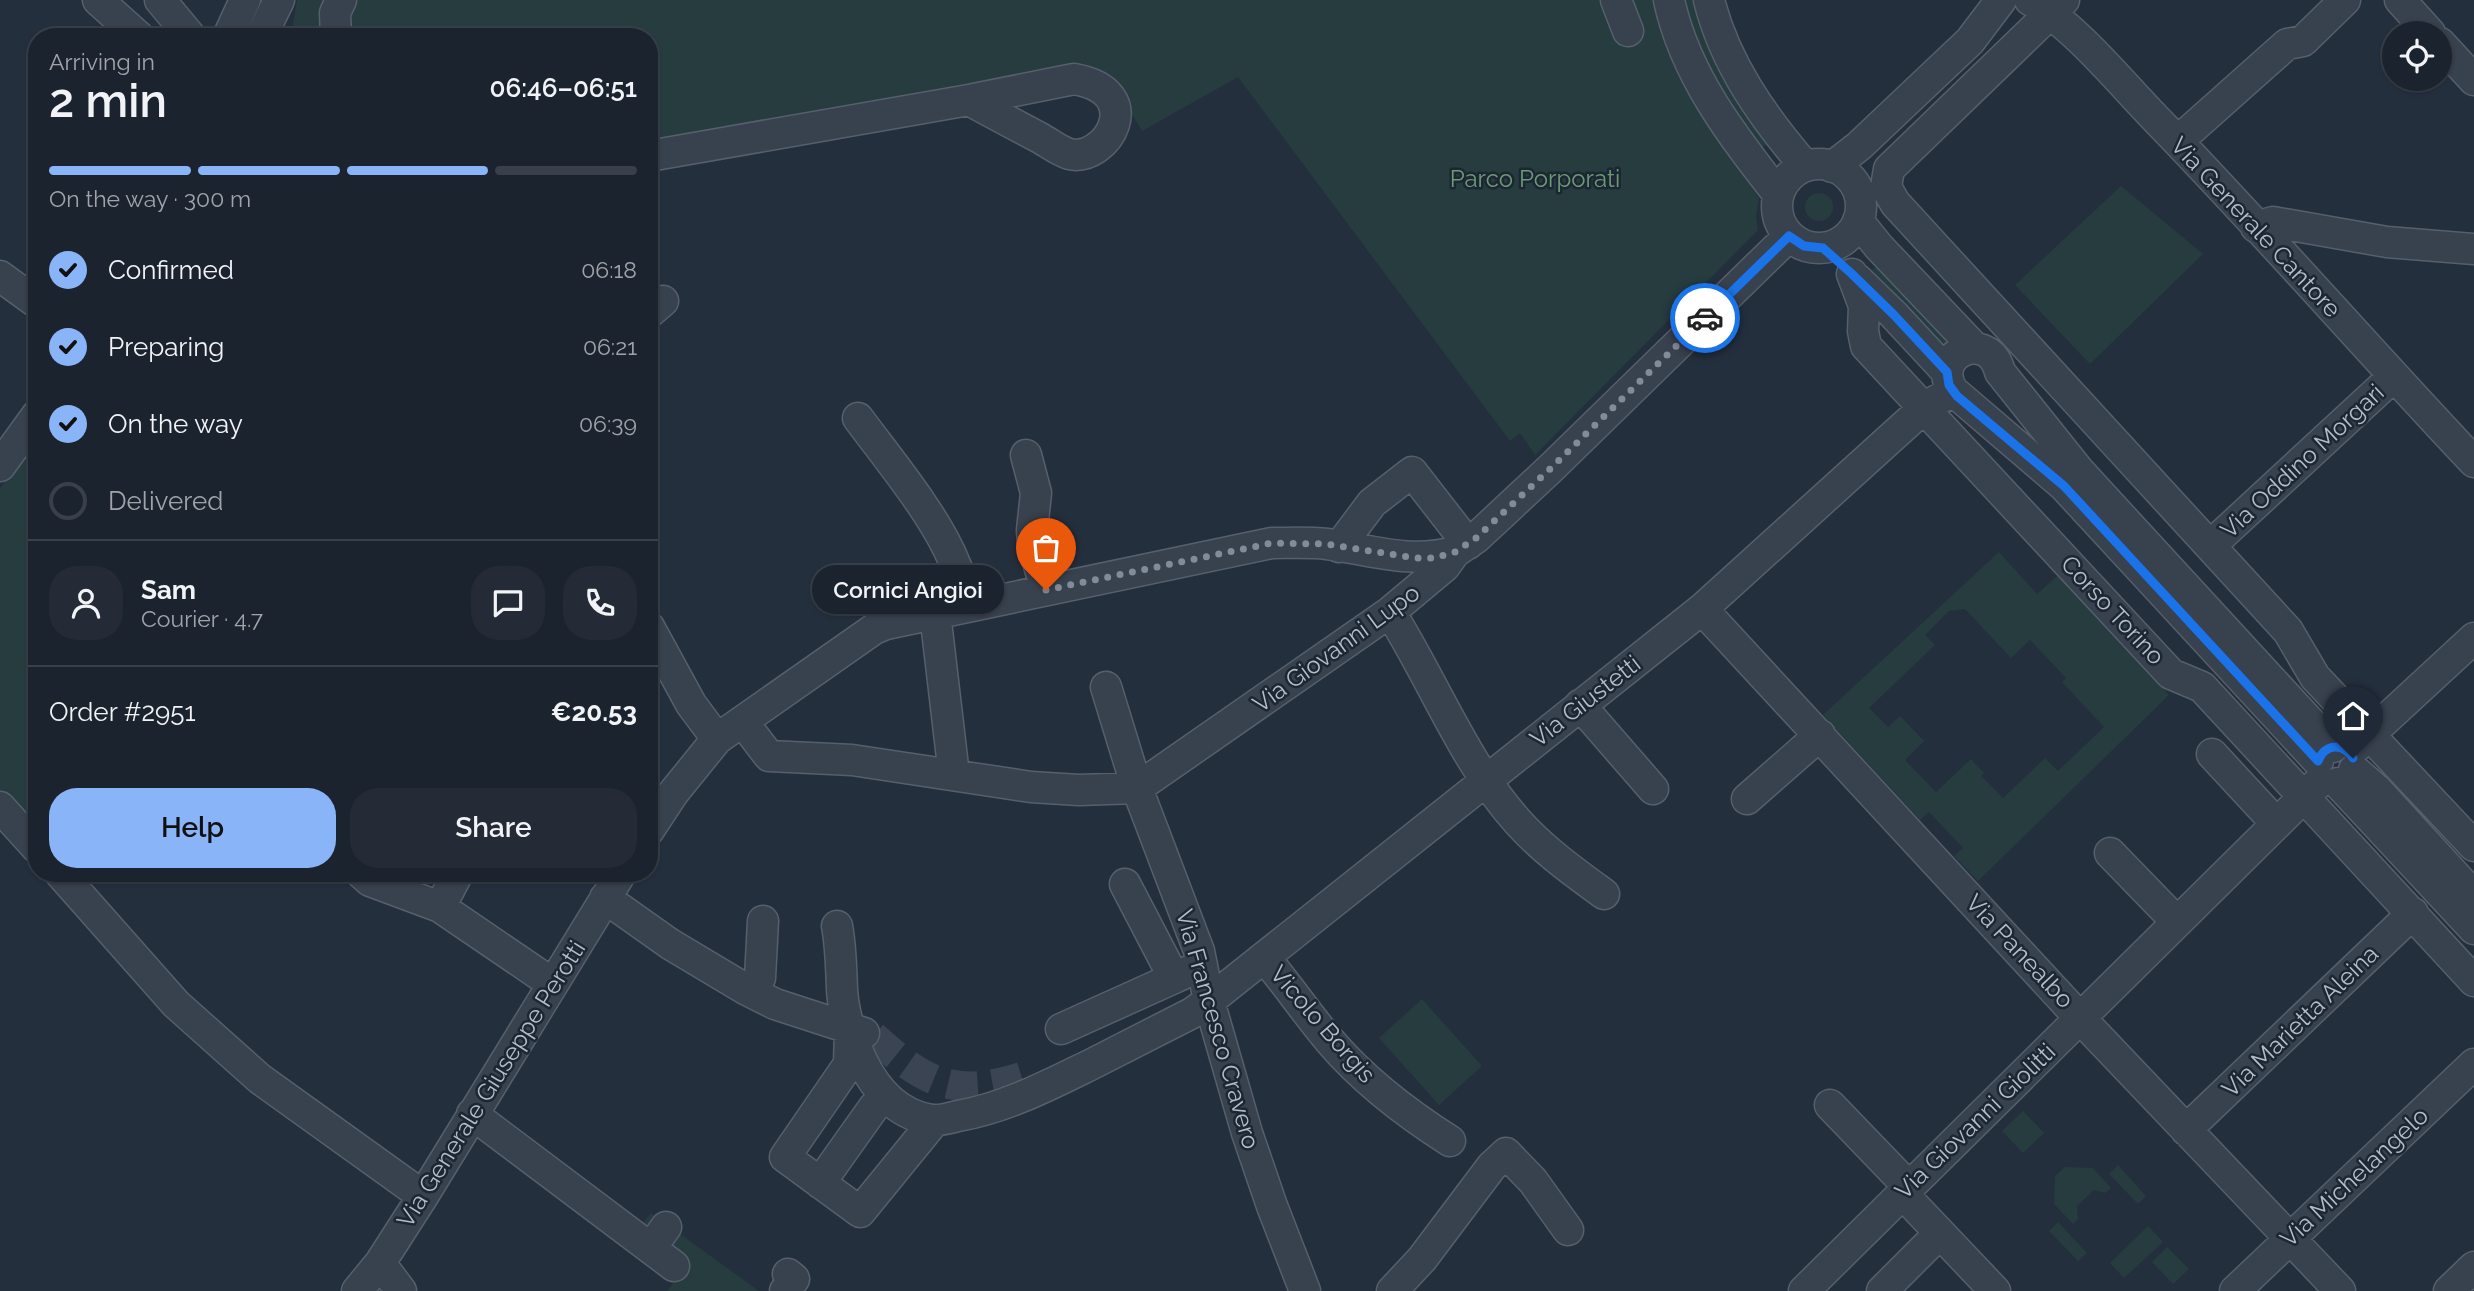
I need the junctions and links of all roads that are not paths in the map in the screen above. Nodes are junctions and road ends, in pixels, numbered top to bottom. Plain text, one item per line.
1 (98, 0) edge
2 (160, 0) edge
3 (244, 0) edge
4 (279, 0) edge
5 (341, 0) edge
6 (1616, 0) edge
7 (1669, 0) edge
8 (2001, 0) edge
9 (2345, 0) edge
10 (2399, 0) edge
11 (1714, 4) edge
12 (2053, 10) edge
13 (2419, 21) edge
14 (131, 28) edge
15 (183, 28) edge
16 (232, 28) edge
17 (265, 28) edge
18 (335, 28) edge
19 (1628, 31) dead end
20 (2452, 56) edge
21 (2474, 80) edge
22 (969, 100) dead end
23 (2178, 141) junction
24 (658, 154) edge
25 (1819, 167) junction
26 (1778, 194) junction
27 (1858, 220) junction
28 (2256, 226) junction
29 (1789, 236) junction
30 (1823, 248) junction
31 (2474, 249) edge
32 (1852, 274) junction
33 (0, 275) edge
34 (28, 296) edge
35 (1989, 359) junction
36 (2049, 370) junction
37 (2394, 376) junction
38 (1954, 387) junction
39 (1925, 407) junction
40 (858, 418) dead end
41 (28, 427) edge
42 (1026, 455) dead end
43 (2474, 462) edge
44 (0, 466) edge
45 (2210, 546) junction
46 (1339, 547) junction
47 (1462, 548) junction
48 (1395, 556) junction
49 (1046, 590) junction
50 (968, 605) junction
51 (1702, 609) junction
52 (1390, 612) junction
53 (935, 613) junction
54 (2474, 638) edge
55 (658, 665) edge
56 (1106, 688) dead end
57 (1580, 705) junction
58 (743, 722) junction
59 (2240, 728) junction
60 (1820, 735) junction
61 (717, 739) junction
62 (2336, 765) junction
63 (954, 775) junction
64 (1485, 780) junction
65 (1653, 789) dead end
66 (1140, 797) junction
67 (1747, 799) dead end
68 (0, 807) edge
69 (658, 816) edge
70 (2276, 823) junction
71 (28, 838) edge
72 (2474, 846) edge
73 (2110, 853) dead end
74 (68, 882) edge
75 (373, 882) edge
76 (453, 882) edge
77 (615, 882) edge
78 (1125, 884) dead end
79 (1604, 894) dead end
80 (2474, 897) edge
81 (605, 898) junction
82 (440, 907) junction
83 (2413, 913) junction
84 (763, 921) dead end
85 (2177, 922) junction
86 (837, 926) dead end
87 (2474, 929) edge
88 (1264, 957) junction
89 (1202, 965) junction
90 (760, 978) dead end
91 (1174, 978) junction
92 (2474, 981) edge
93 (553, 984) junction
94 (1209, 1001) junction
95 (2080, 1018) junction
96 (1061, 1030) dead end
97 (862, 1032) junction
98 (2474, 1064) edge
99 (1074, 1073) junction
100 (1024, 1076) tunnel mouth
101 (838, 1079) junction
102 (1830, 1105) dead end
103 (874, 1107) junction
104 (472, 1114) junction
105 (927, 1130) junction
106 (2186, 1130) junction
107 (1450, 1141) dead end
108 (820, 1183) junction
109 (1905, 1189) junction
110 (423, 1196) junction
111 (1568, 1230) dead end
112 (1940, 1233) junction
113 (2290, 1238) junction
114 (664, 1247) dead end
115 (380, 1262) junction
116 (2474, 1267) edge
117 (357, 1291) edge
118 (401, 1291) edge
119 (1305, 1291) edge
120 (1392, 1291) edge
121 (1804, 1291) edge
122 (1882, 1291) edge
123 (1996, 1291) edge
124 (2235, 1291) edge
125 (2340, 1291) edge
126 (2449, 1291) edge

1 - 14 street
2 - 15 street
3 - 16 street
4 - 17 street
5 - 18 street
6 - 19 street
7 - 26 street
8 - 25 street
9 - 23 street
10 - 13 street
11 - 25 street
12 - 23 street, Via Generale Cantore
12 - 36 street, Corso Torino
20 - 21 street
22 - 24 street
23 - 28 street, Via Generale Cantore
25 - 26 street
25 - 27 street
26 - 29 street
27 - 30 street
27 - 35 street, Corso Torino
28 - 31 street
28 - 37 street, Via Generale Cantore
29 - 30 street
29 - 47 street, Via Giovanni Lupo
30 - 32 street, Corso Torino
32 - 38 street, Corso Torino
32 - 39 street, Corso Torino
33 - 34 street
35 - 36 street
35 - 38 street
35 - 38 street
35 - 62 street, Corso Torino
36 - 45 street, Corso Torino
37 - 43 street, Via Generale Cantore
37 - 45 street, Via Oddino Morgari
38 - 39 street, Via Giustetti
38 - 62 street, Corso Torino
39 - 51 street, Via Giustetti
39 - 59 street, Corso Torino
40 - 50 street
41 - 44 street
42 - 49 street
45 - 62 street, Corso Torino
46 - 47 street
46 - 48 street
46 - 49 street
47 - 48 street
47 - 52 street, Via Giovanni Lupo
48 - 52 street
49 - 50 street
50 - 53 street
51 - 57 street, Via Giustetti
51 - 60 street, Via Panealbo
52 - 64 street
52 - 66 street, Via Giovanni Lupo
53 - 58 street
53 - 63 street
54 - 62 street, Via Giovanni Giolitti
55 - 61 street
56 - 66 street, Via Francesco Cravero
57 - 64 street, Via Giustetti
57 - 65 street
58 - 61 street
58 - 63 street
59 - 62 street, Corso Torino
59 - 70 street
60 - 67 street
60 - 95 street, Via Panealbo
61 - 69 street
62 - 70 street, Via Giovanni Giolitti
62 - 72 street, Corso Torino
62 - 80 street, Corso Torino
62 - 83 street, Corso Torino
62 - 87 street, Corso Torino
63 - 66 street
64 - 79 street
64 - 88 street, Via Giustetti
66 - 89 street, Via Francesco Cravero
68 - 71 street
70 - 85 street, Via Giovanni Giolitti
73 - 85 street
74 - 110 street
75 - 82 street
76 - 82 street
77 - 81 street, Via Generale Giuseppe Perotti
78 - 91 street
81 - 93 street, Via Generale Giuseppe Perotti
81 - 97 street
82 - 93 street
83 - 92 street, Corso Torino
83 - 106 street, Via Marietta Aleina
84 - 90 street
85 - 95 street, Via Giovanni Giolitti
86 - 97 street
88 - 94 street, Via Giustetti
88 - 107 street, Vicolo Borgis
89 - 91 street
89 - 94 street, Via Francesco Cravero
91 - 96 street
93 - 104 street, Via Generale Giuseppe Perotti
94 - 99 street, Via Giustetti
94 - 119 street, Via Francesco Cravero
95 - 106 street, Via Panealbo
95 - 109 street, Via Giovanni Giolitti
97 - 101 street
97 - 105 street
98 - 113 street, Via Michelangelo
99 - 100 street
99 - 105 street, Via Giustetti
101 - 103 street
101 - 108 street
102 - 109 street
103 - 105 street
103 - 108 street
104 - 110 street, Via Generale Giuseppe Perotti
104 - 114 street
105 - 108 street
106 - 113 street, Via Panealbo
109 - 112 street
109 - 121 street, Via Giovanni Giolitti
110 - 115 street, Via Generale Giuseppe Perotti
111 - 120 street
112 - 122 street
112 - 123 street
113 - 124 street, Via Michelangelo
113 - 125 street, Via Panealbo
115 - 117 street, Via Generale Giuseppe Perotti
115 - 118 street
116 - 126 street

